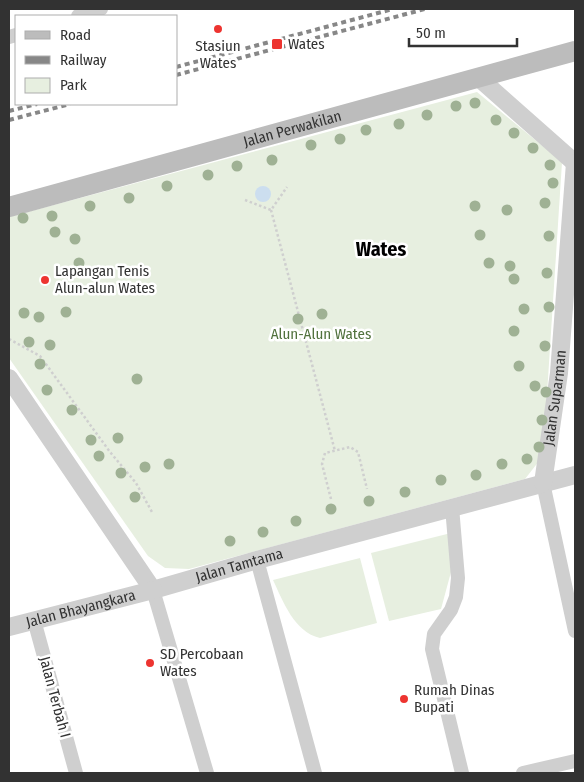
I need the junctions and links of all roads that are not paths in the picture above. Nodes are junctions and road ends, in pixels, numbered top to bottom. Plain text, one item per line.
1 (101, 9) edge
2 (81, 15) edge
3 (575, 51) edge
4 (479, 78) junction
5 (575, 163) edge
6 (9, 207) edge
7 (9, 378) edge
8 (575, 475) edge
9 (543, 483) junction
10 (452, 508) junction
11 (256, 560) junction
12 (153, 590) junction
13 (34, 620) junction
14 (9, 627) edge
15 (575, 631) edge
16 (575, 761) edge
17 (76, 773) edge
18 (207, 773) edge
19 (315, 773) edge
20 (462, 773) edge
21 (523, 773) edge

1 - 2 street
3 - 4 main road, Jalan Perwakilan
4 - 5 street, Jalan Suparman
4 - 6 main road, Jalan Perwakilan
5 - 9 street, Jalan Suparman
7 - 12 street
8 - 9 street, Jalan Tamtama
9 - 10 street, Jalan Tamtama
9 - 15 street
10 - 11 street, Jalan Tamtama
10 - 20 street
11 - 12 street, Jalan Tamtama
11 - 19 street
12 - 13 street, Jalan Bhayangkara
12 - 18 street
13 - 14 street, Jalan Bhayangkara
13 - 17 street, Jalan Terbah I
16 - 21 street

